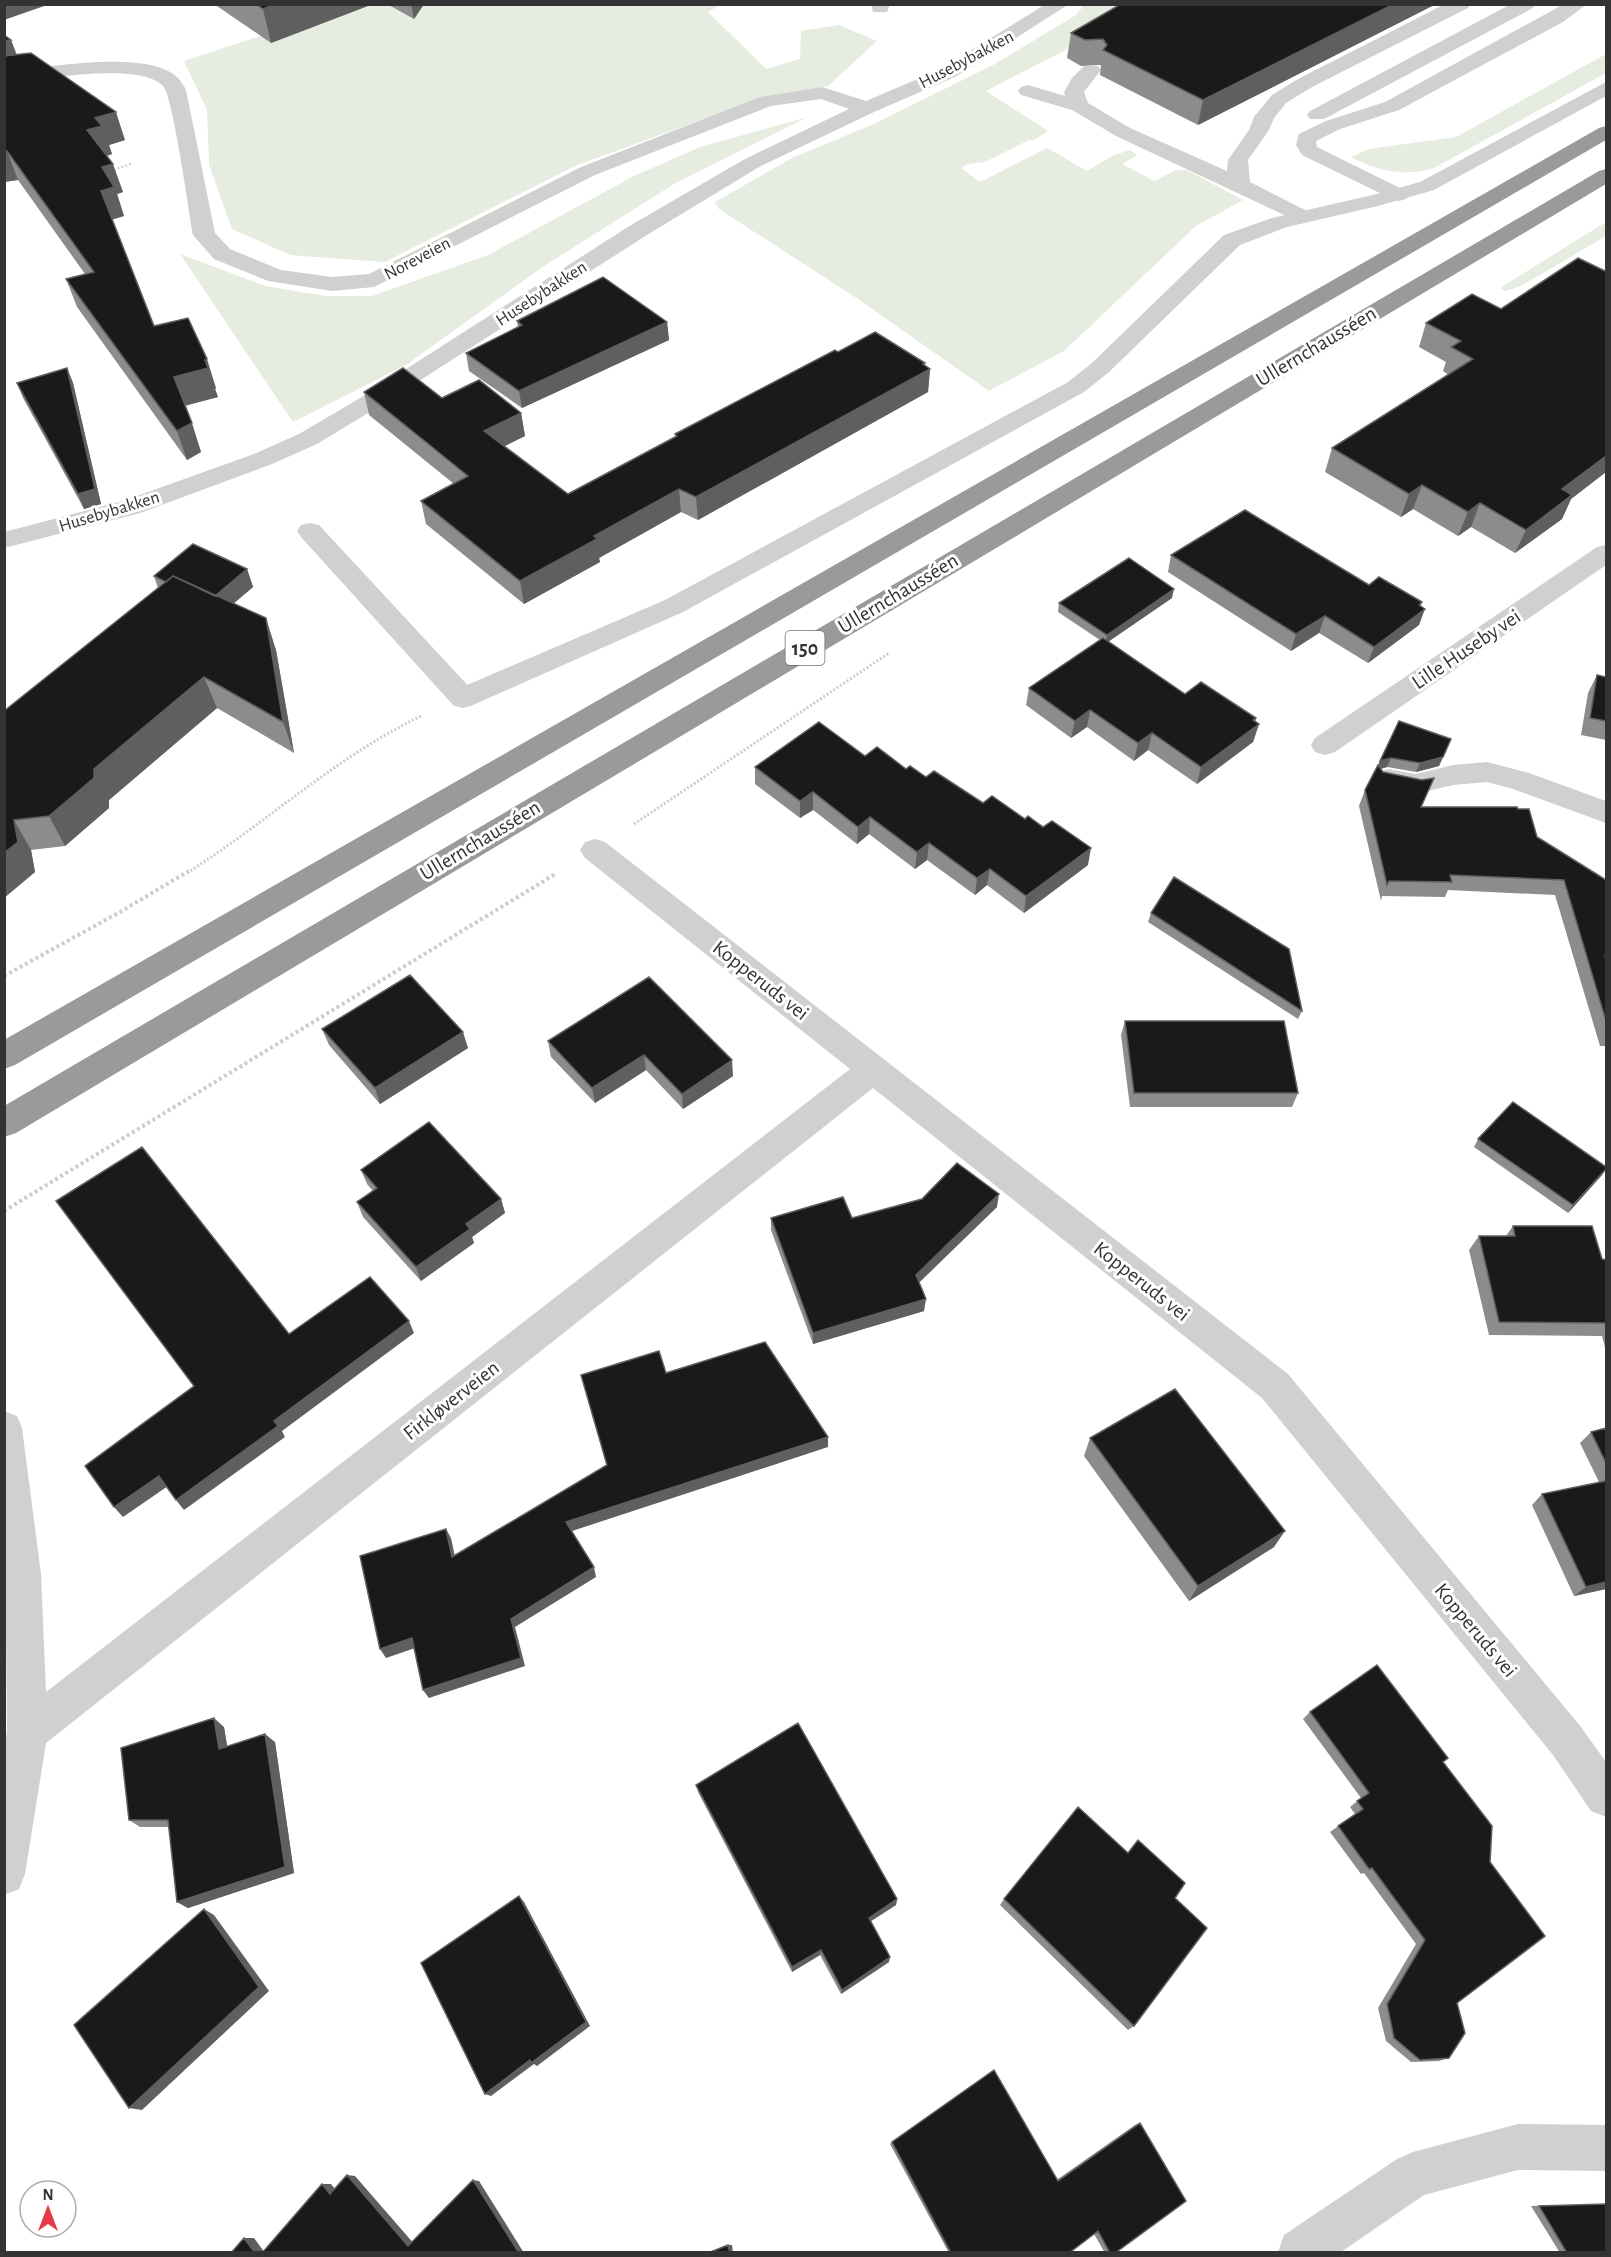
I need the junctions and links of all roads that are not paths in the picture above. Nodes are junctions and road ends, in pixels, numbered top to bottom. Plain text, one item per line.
1 (1060, 4) edge
2 (1461, 4) edge
3 (1526, 4) edge
4 (1578, 4) edge
5 (4, 78) edge
6 (1099, 79) edge
7 (1606, 88) edge
8 (1028, 90) dead end
9 (1251, 98) edge
10 (1079, 106) junction
11 (1114, 106) dead end
12 (867, 108) junction
13 (1264, 117) junction
14 (1606, 132) edge
15 (1306, 138) junction
16 (1183, 159) junction
17 (1606, 175) edge
18 (1240, 184) junction
19 (1399, 195) junction
20 (1299, 216) junction
21 (310, 531) dead end
22 (4, 540) edge
23 (1606, 553) edge
24 (1325, 745) dead end
25 (1387, 778) edge
26 (1606, 812) edge
27 (595, 849) road end
28 (4, 1056) edge
29 (874, 1069) junction
30 (4, 1123) edge
31 (4, 1428) edge
32 (27, 1732) junction
33 (1606, 1796) edge
34 (4, 1874) edge
35 (1606, 2148) edge
36 (1301, 2253) edge

1 - 12 street, Husebybakken
2 - 13 street
3 - 15 street
4 - 15 street
5 - 12 street, Noreveien
6 - 10 street
7 - 19 street
8 - 10 street
9 - 13 street
10 - 16 street
11 - 16 street
12 - 22 street, Husebybakken
13 - 18 street
14 - 28 highway, Ullernchausséen / 150
15 - 19 street
16 - 18 street
17 - 30 highway, Ullernchausséen / 150
18 - 20 street
19 - 20 street
20 - 21 street
23 - 24 street, Lille Huseby vei
25 - 26 street
27 - 29 street, Kopperuds vei
29 - 32 street, Firkløverveien
29 - 33 street, Kopperuds vei
31 - 32 street
32 - 34 street
35 - 36 street

